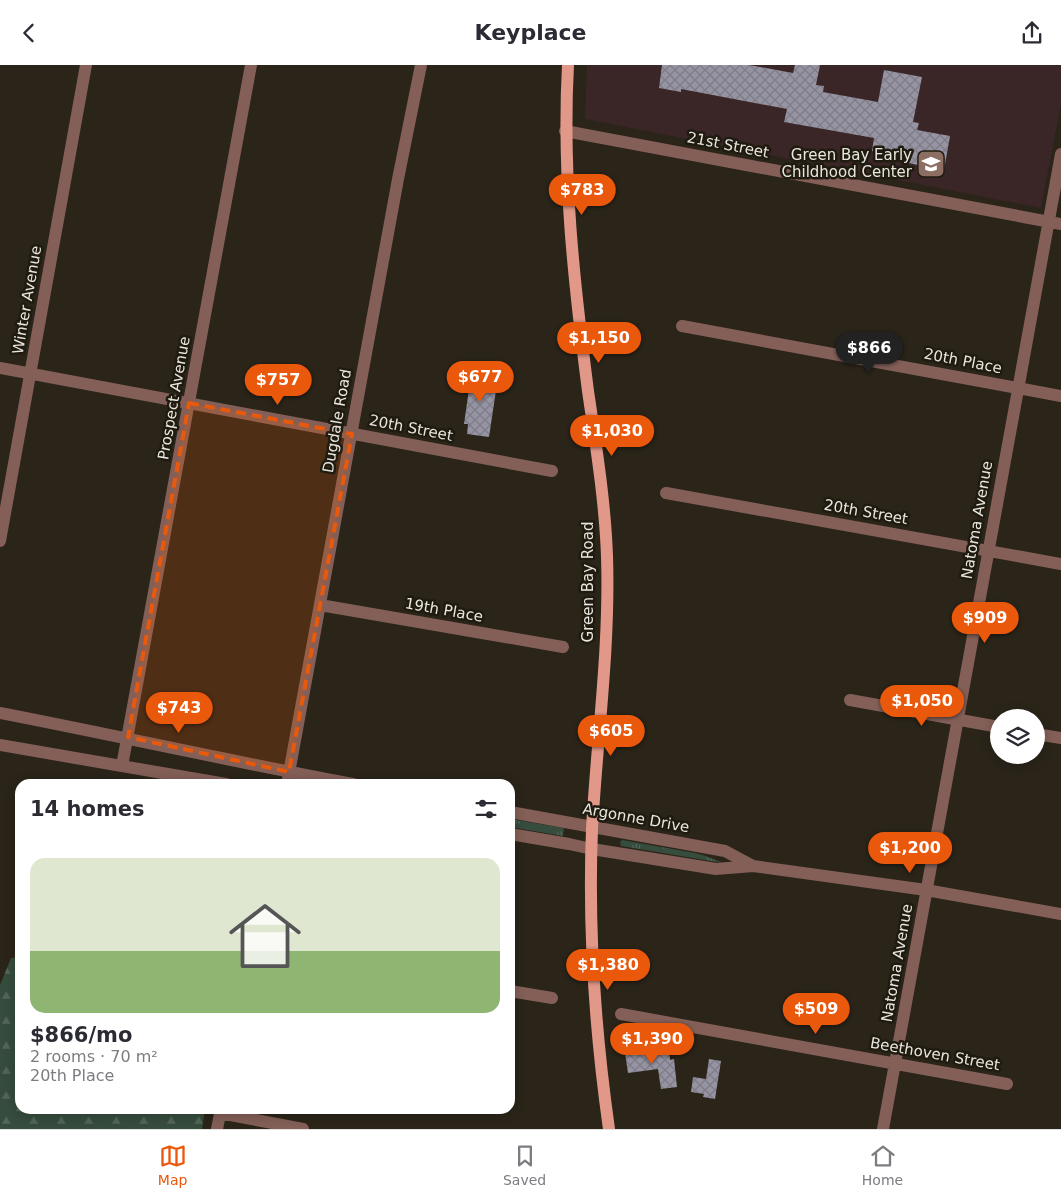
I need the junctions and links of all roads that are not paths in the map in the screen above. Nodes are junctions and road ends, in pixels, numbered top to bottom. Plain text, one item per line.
1 (86, 65) edge
2 (251, 65) edge
3 (421, 65) edge
4 (568, 65) edge
5 (565, 131) junction
6 (1061, 154) edge
7 (1055, 223) edge
8 (682, 326) dead end
9 (0, 368) edge
10 (30, 373) junction
11 (1018, 388) junction
12 (1061, 396) edge
13 (189, 403) junction
14 (352, 434) junction
15 (552, 471) dead end
16 (666, 493) dead end
17 (0, 541) edge
18 (988, 551) junction
19 (1061, 564) edge
20 (320, 605) junction
21 (562, 647) dead end
22 (850, 700) dead end
23 (0, 713) edge
24 (958, 719) junction
25 (990, 725) edge
26 (1045, 735) edge
27 (128, 737) junction
28 (1061, 738) edge
29 (0, 745) edge
30 (122, 766) junction
31 (288, 778) edge
32 (197, 779) edge
33 (515, 813) edge
34 (592, 827) junction
35 (515, 835) edge
36 (592, 849) junction
37 (753, 866) junction
38 (926, 890) junction
39 (1061, 914) edge
40 (515, 992) edge
41 (552, 998) dead end
42 (621, 1014) dead end
43 (895, 1063) junction
44 (1007, 1084) dead end
45 (220, 1114) edge
46 (234, 1114) edge
47 (217, 1129) edge
48 (303, 1129) edge
49 (610, 1129) edge
50 (883, 1129) edge

1 - 10 street, Winter Avenue
2 - 13 street, Prospect Avenue
3 - 14 street, Dugdale Road
4 - 5 main road, Green Bay Road
5 - 7 street, 21st Street
5 - 34 main road, Green Bay Road
6 - 7 street, Natoma Avenue
7 - 11 street, Natoma Avenue
8 - 11 street, 20th Place
9 - 10 street, 20th Street
10 - 13 street, 20th Street
10 - 17 street, Winter Avenue
11 - 12 street, 20th Place
11 - 18 street, Natoma Avenue
13 - 14 street, 20th Street
13 - 27 street, Prospect Avenue
14 - 15 street, 20th Street
14 - 20 street, Dugdale Road
16 - 18 street, 20th Street
18 - 19 street, 20th Street
18 - 24 street, Natoma Avenue
20 - 21 street, 19th Place
20 - 31 street, Dugdale Road
22 - 24 street
23 - 27 street
24 - 25 street
24 - 38 street, Natoma Avenue
26 - 28 street
27 - 30 street, Prospect Avenue
27 - 31 street
29 - 30 street
30 - 32 street
33 - 34 street, Argonne Drive
34 - 36 main road, Green Bay Road
34 - 37 street, Argonne Drive
35 - 36 street, Argonne Drive
36 - 37 street, Argonne Drive
36 - 49 main road, Green Bay Road
37 - 38 street, Argonne Drive
38 - 39 street, Argonne Drive
38 - 43 street, Natoma Avenue
40 - 41 street
42 - 43 street, Beethoven Street
43 - 44 street, Beethoven Street
43 - 50 street, Natoma Avenue
45 - 47 street
46 - 48 street

